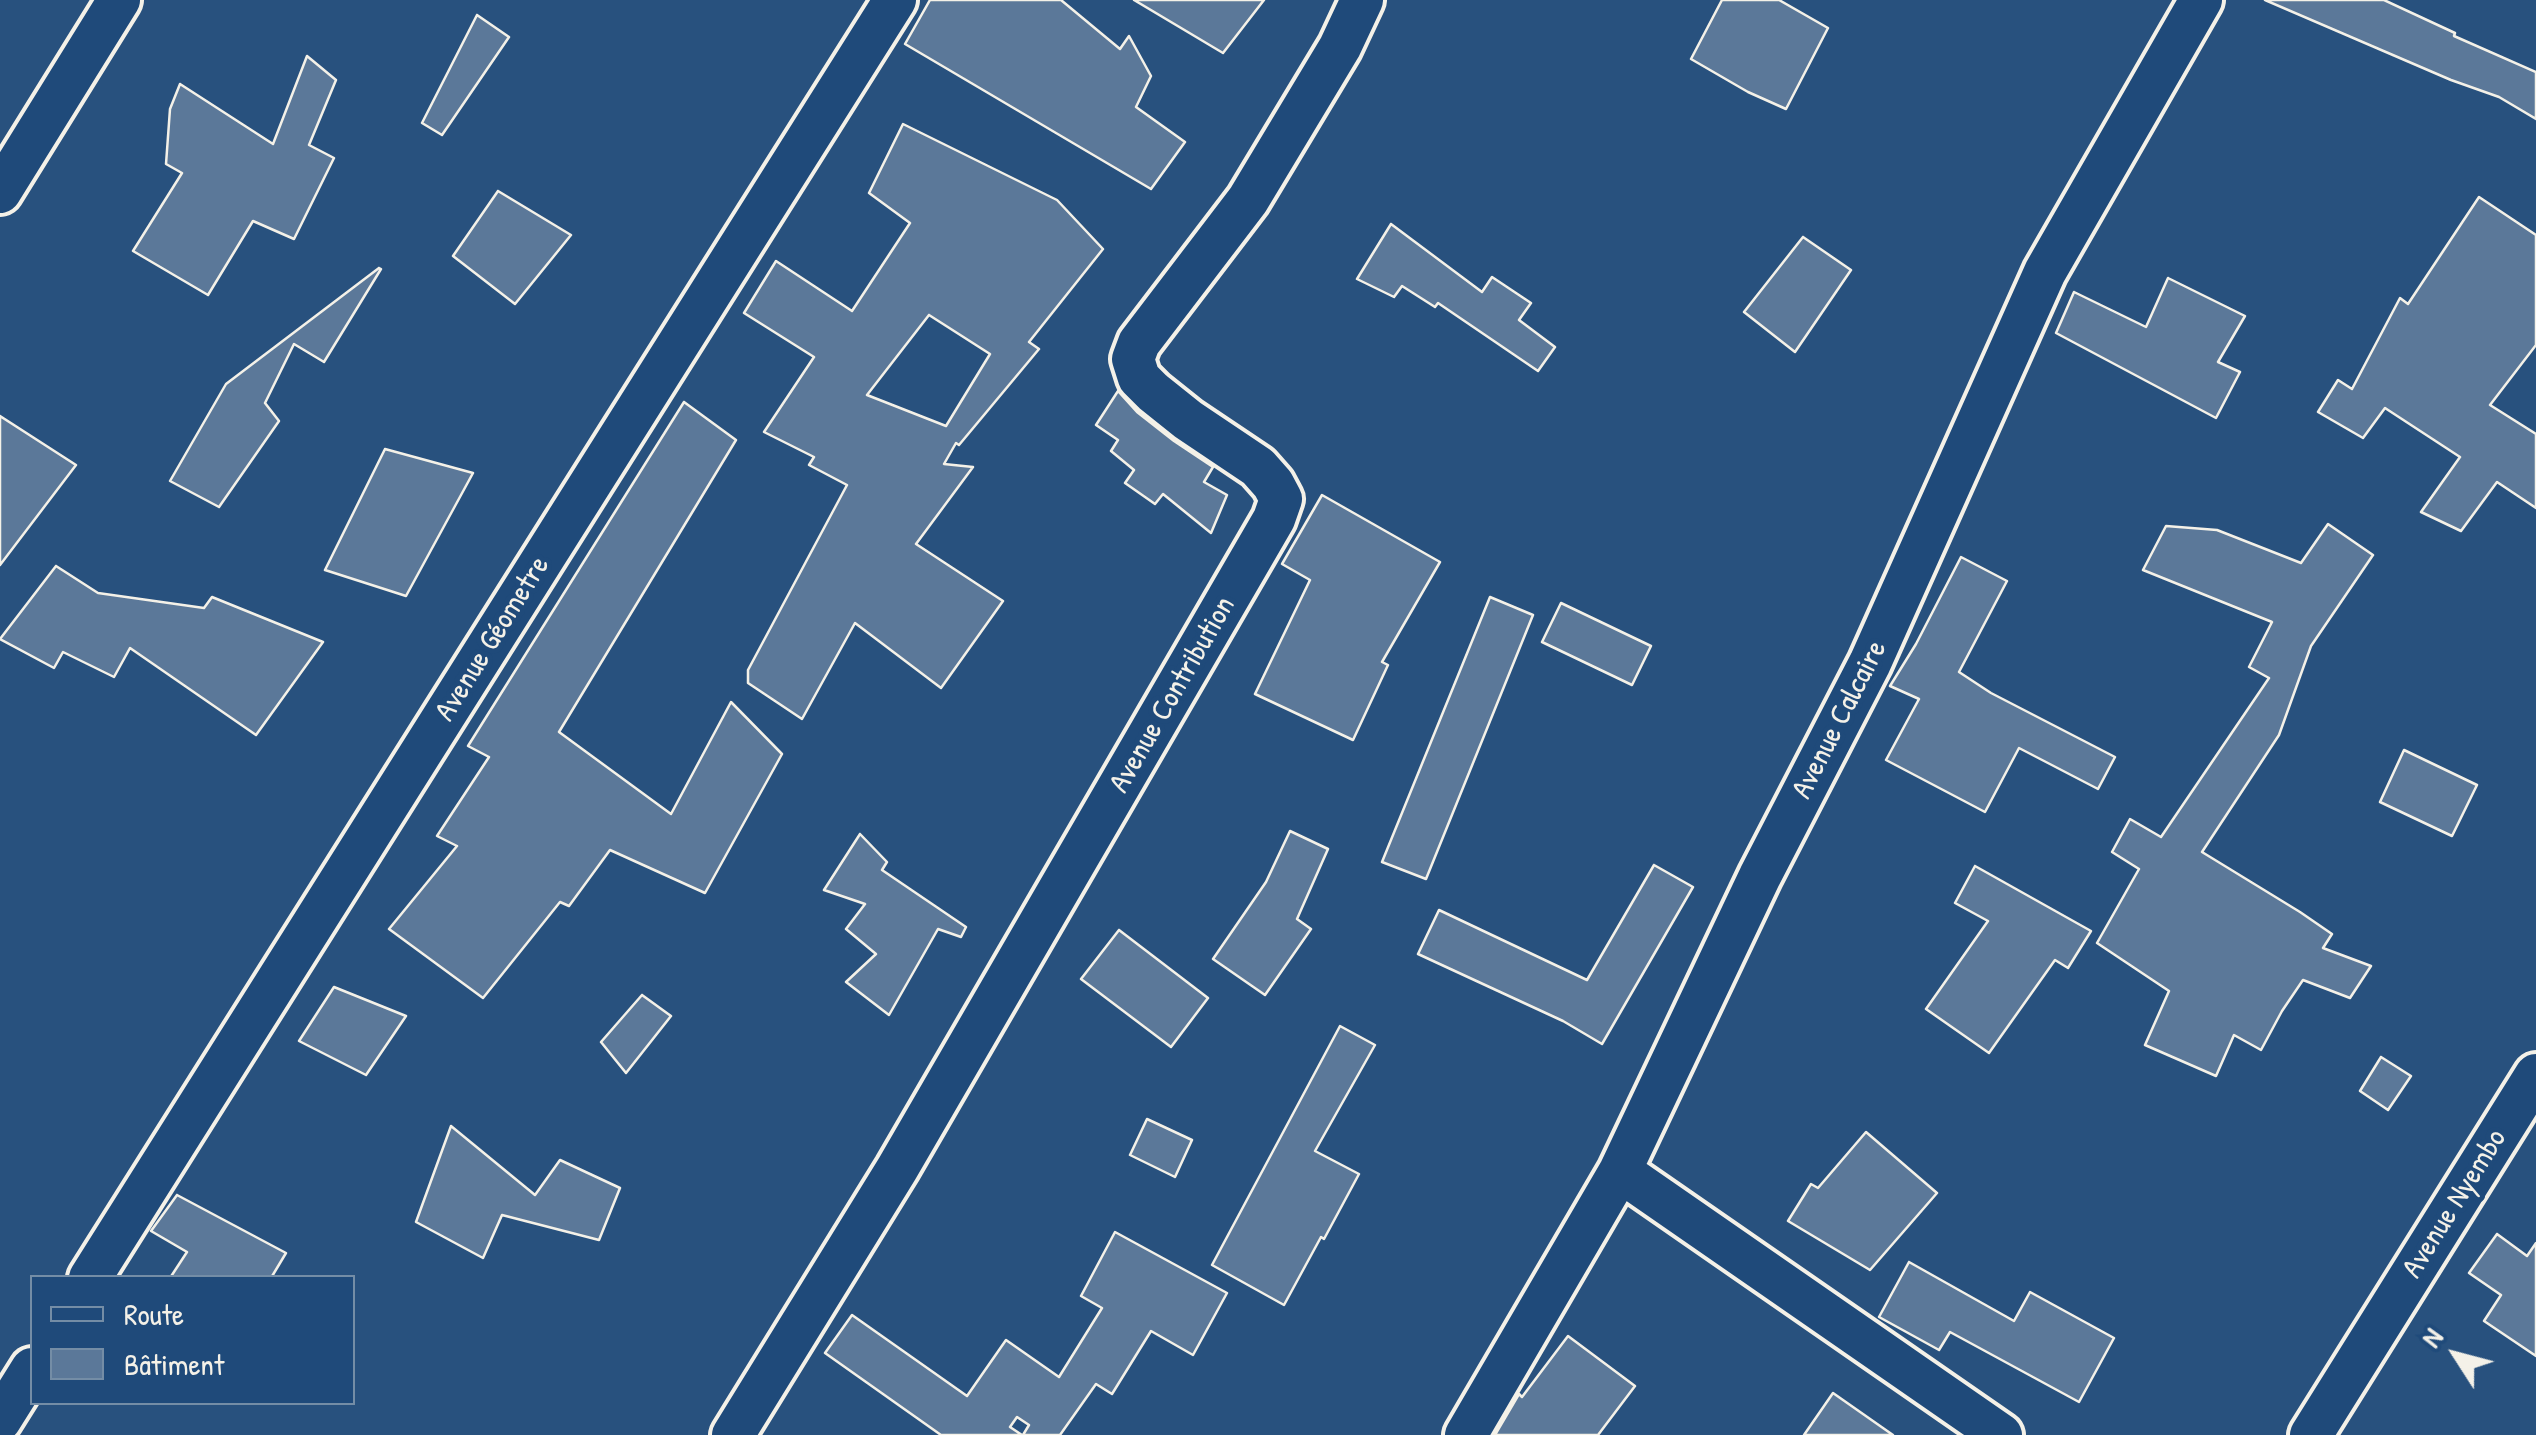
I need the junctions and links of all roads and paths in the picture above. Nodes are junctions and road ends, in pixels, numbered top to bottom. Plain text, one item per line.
1 (119, 0) edge
2 (895, 0) edge
3 (1362, 0) edge
4 (2201, 0) edge
5 (0, 192) edge
6 (2536, 1075) edge
7 (1620, 1171) junction
8 (92, 1275) edge
9 (30, 1372) edge
10 (0, 1420) edge
11 (733, 1435) edge
12 (1466, 1435) edge
13 (2001, 1435) edge
14 (2312, 1435) edge

1 - 5 street
2 - 8 street, Avenue Géometre
3 - 11 street, Avenue Contribution
4 - 7 street, Avenue Calcaire
6 - 14 street, Avenue Nyembo
7 - 12 street, Avenue Calcaire
7 - 13 street
9 - 10 street

